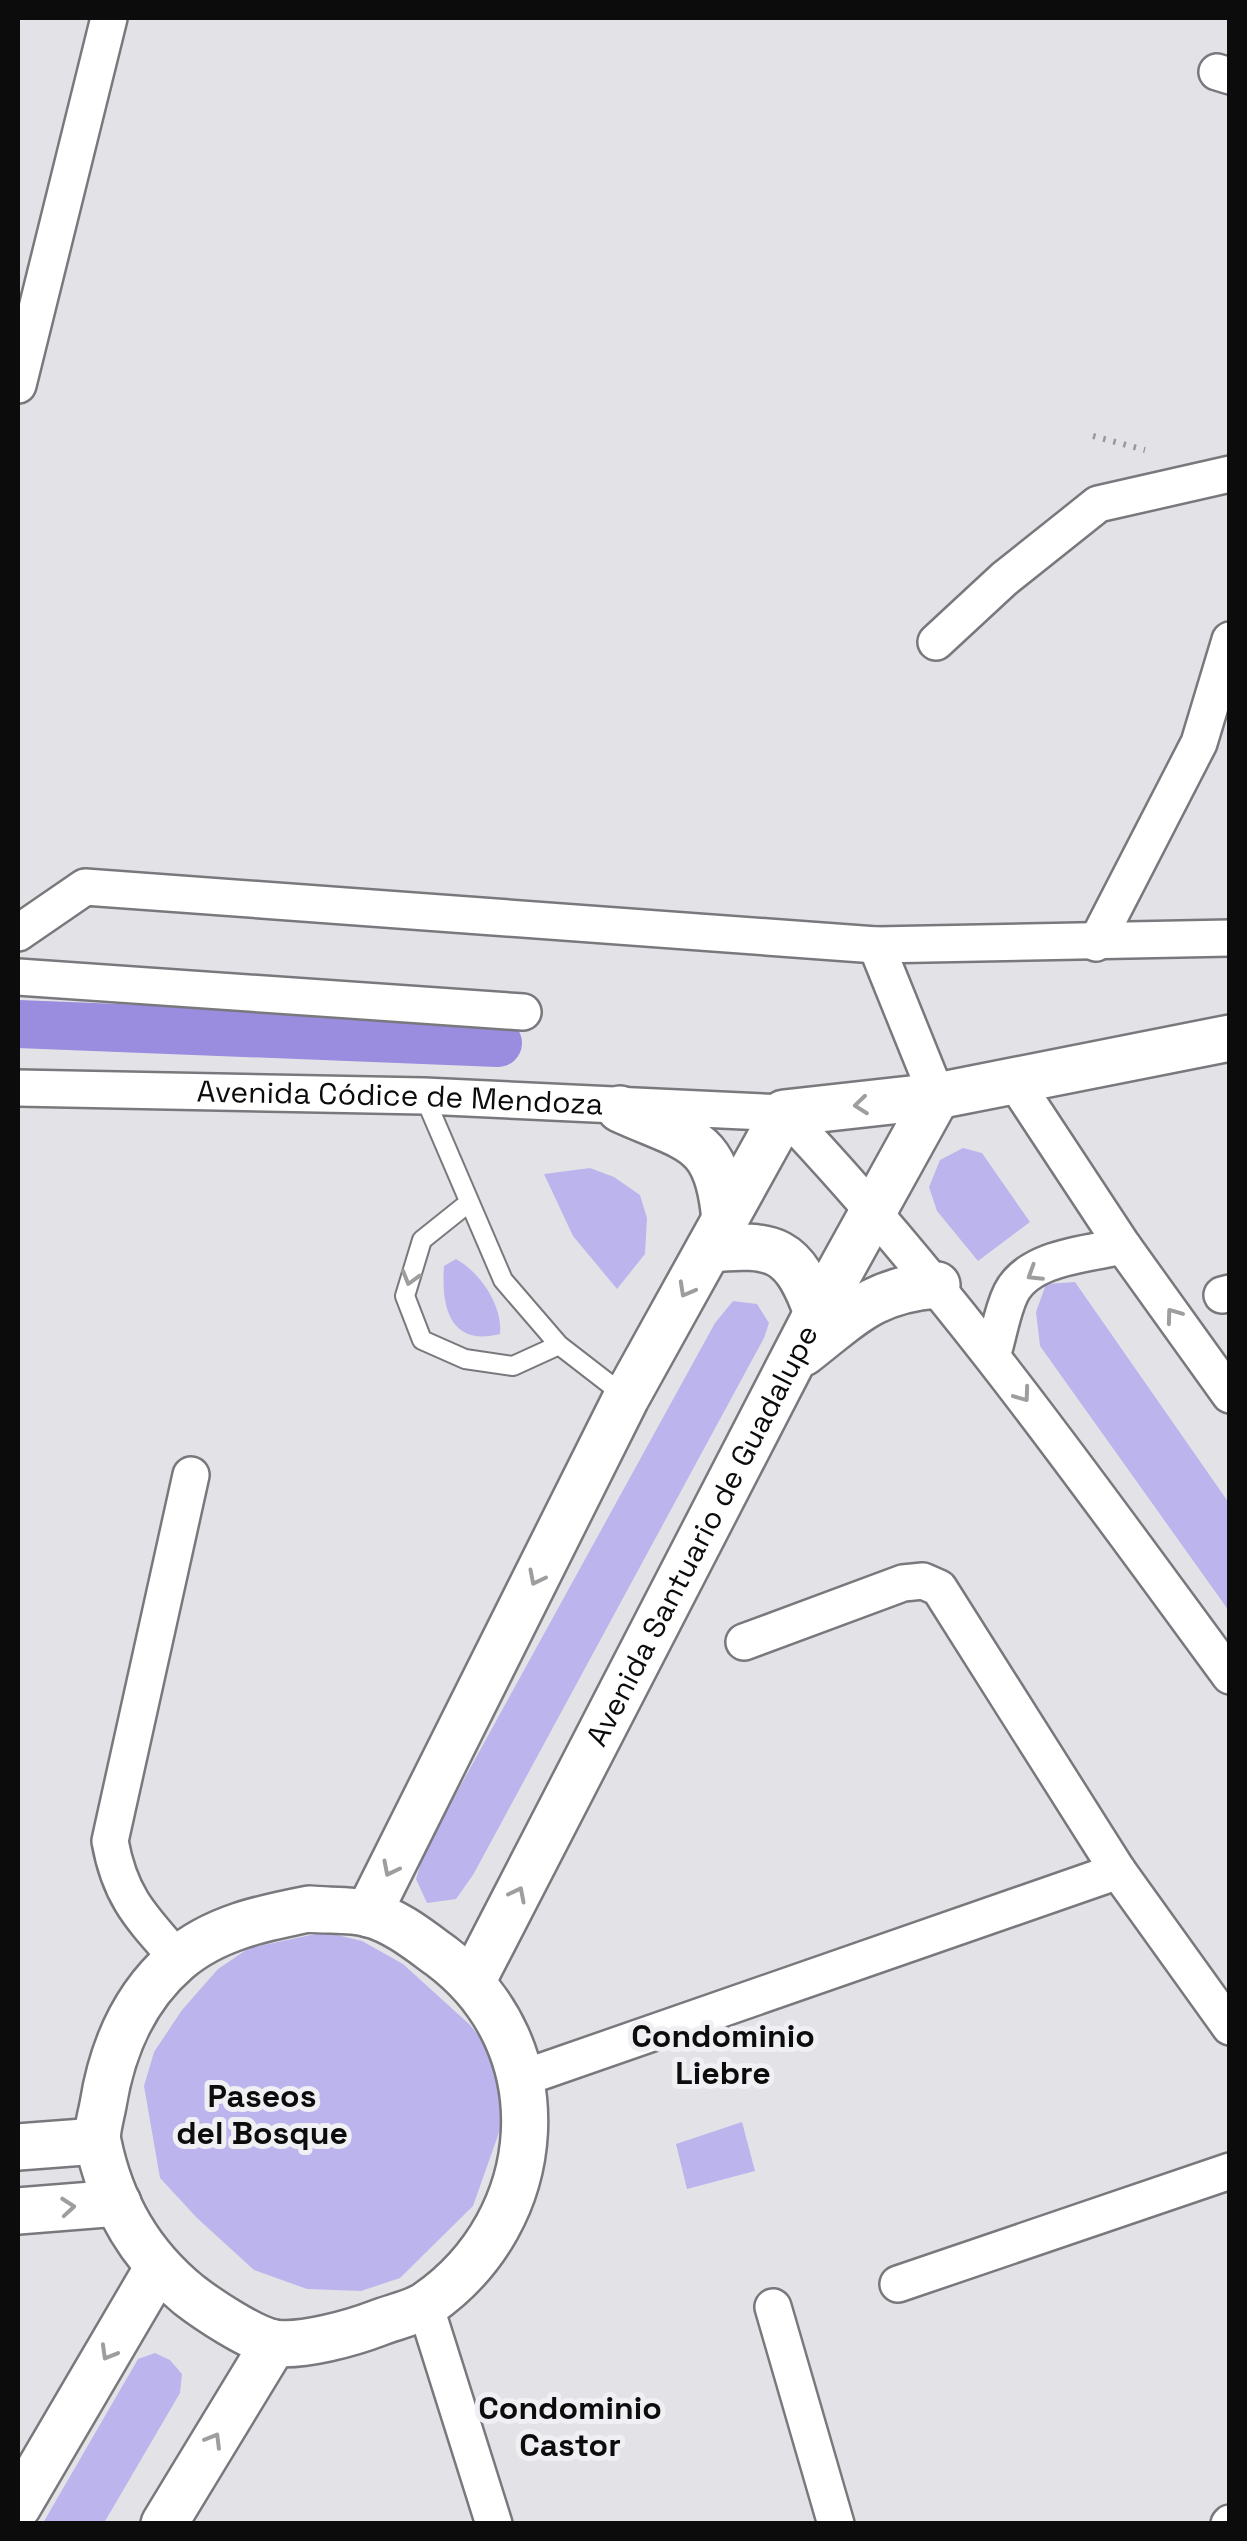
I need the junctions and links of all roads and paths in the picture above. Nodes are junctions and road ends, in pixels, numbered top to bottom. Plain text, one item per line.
1 (109, 18) edge
2 (18, 386) edge
3 (1230, 474) edge
4 (1230, 640) edge
5 (936, 642) dead end
6 (18, 933) edge
7 (1230, 938) edge
8 (1096, 943) junction
9 (876, 945) junction
10 (18, 977) edge
11 (523, 1012) dead end
12 (1230, 1038) edge
13 (1015, 1082) junction
14 (18, 1088) edge
15 (424, 1096) junction
16 (937, 1096) junction
17 (620, 1108) junction
18 (784, 1113) junction
19 (467, 1204) junction
20 (875, 1209) junction
21 (717, 1235) junction
22 (1123, 1246) junction
23 (938, 1286) junction
24 (817, 1313) junction
25 (559, 1345) junction
26 (993, 1353) junction
27 (793, 1360) junction
28 (1230, 1395) edge
29 (626, 1398) junction
30 (191, 1475) dead end
31 (744, 1642) dead end
32 (1230, 1676) edge
33 (1118, 1871) junction
34 (368, 1914) junction
35 (178, 1959) junction
36 (473, 1980) junction
37 (1230, 2026) edge
38 (520, 2080) junction
39 (98, 2141) junction
40 (18, 2147) edge
41 (1230, 2171) edge
42 (118, 2203) junction
43 (18, 2212) edge
44 (157, 2269) junction
45 (898, 2284) dead end
46 (425, 2306) junction
47 (773, 2306) dead end
48 (274, 2343) junction
49 (18, 2506) edge
50 (164, 2524) edge
51 (494, 2524) edge
52 (836, 2524) edge

1 - 2 street
3 - 5 street
4 - 8 street
6 - 9 street
7 - 8 street
8 - 9 street
9 - 16 street
10 - 11 street
12 - 13 street, Avenida Códice de Mendoza
13 - 16 street, Avenida Códice de Mendoza
13 - 22 street
14 - 15 street, Avenida Códice de Mendoza
15 - 17 street, Avenida Códice de Mendoza
15 - 19 lane
16 -> 18 street, Avenida Códice de Mendoza
16 - 20 street, Avenida Santuario de Guadalupe
17 - 18 street, Avenida Códice de Mendoza
17 - 21 street
18 - 20 street
18 - 21 street
19 - 25 lane
19 -> 25 lane
20 - 23 street
20 - 24 street, Avenida Santuario de Guadalupe
21 - 24 street
21 -> 29 street
22 -> 26 street
28 -> 22 street
23 - 26 street
23 - 27 street
24 - 27 street, Avenida Santuario de Guadalupe
25 - 29 lane
26 -> 32 street
36 -> 27 street, Avenida Santuario de Guadalupe
29 -> 34 street
30 - 35 street
31 - 33 street
33 - 37 street
33 - 38 street
34 - 35 street
34 - 36 street
35 - 39 street
36 - 38 street
38 - 46 street
39 - 40 street
39 - 42 street
41 - 45 street
43 -> 42 street
42 - 44 street
44 - 48 street
44 -> 49 street
46 - 48 street
46 - 51 street
47 - 52 street
50 -> 48 street

